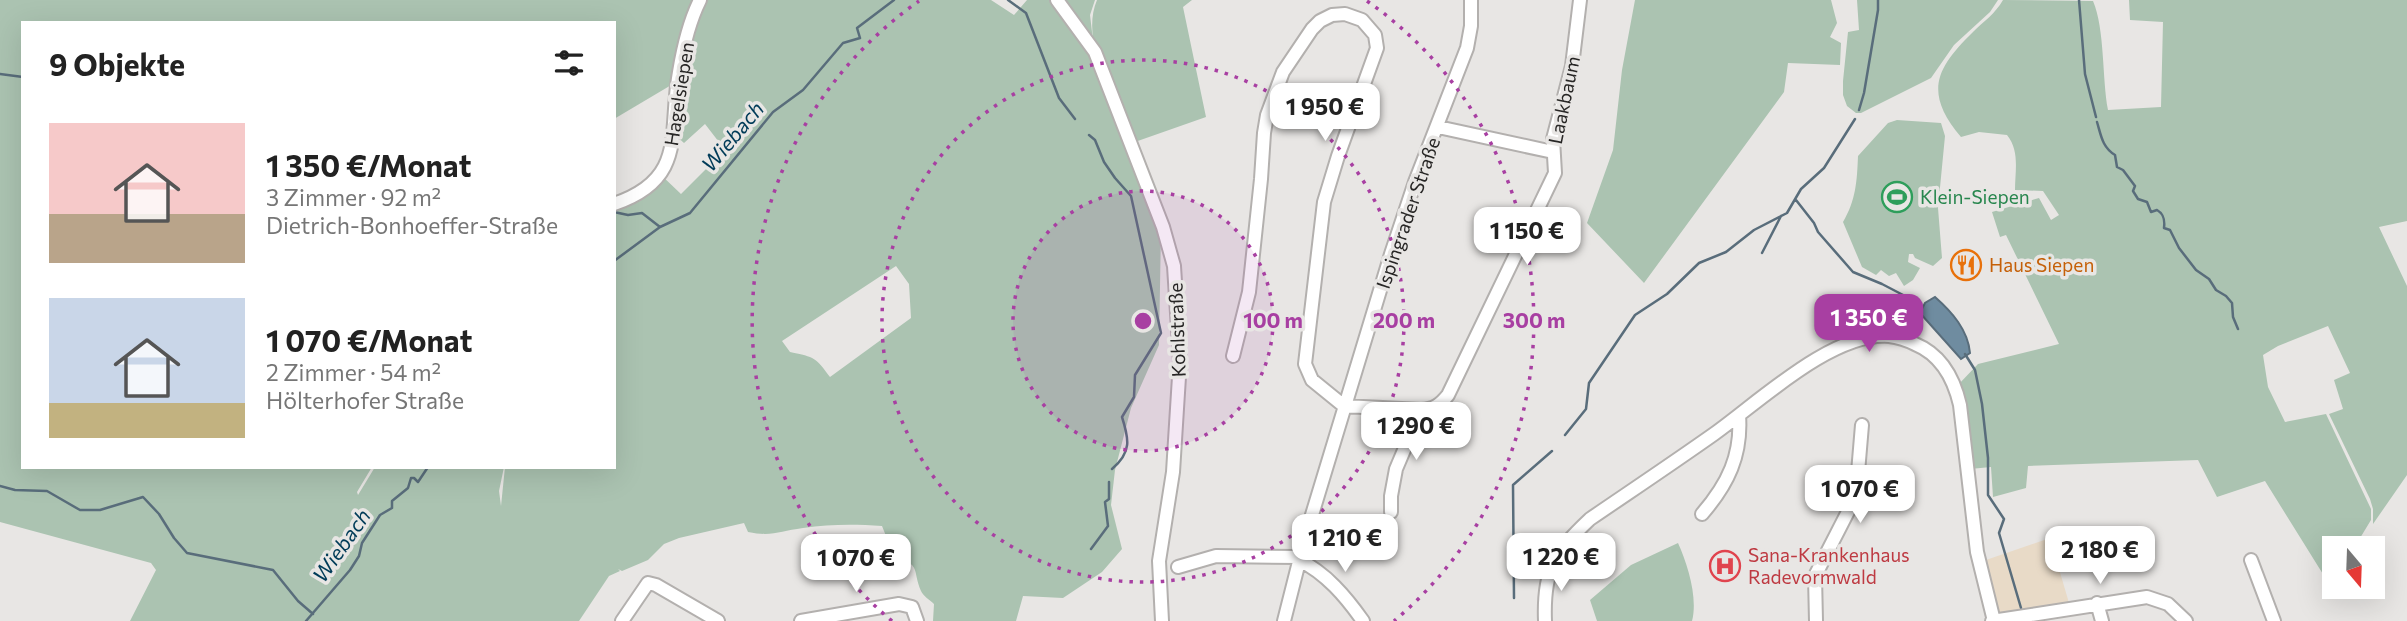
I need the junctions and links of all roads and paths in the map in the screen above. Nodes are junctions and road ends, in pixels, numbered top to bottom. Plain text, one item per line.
1 (700, 0) edge
2 (1057, 0) edge
3 (1471, 0) edge
4 (1580, 0) edge
5 (1438, 127) junction
6 (1553, 152) junction
7 (616, 203) edge
8 (1233, 356) dead end
9 (1345, 406) junction
10 (1421, 410) junction
11 (1739, 415) junction
12 (1862, 425) dead end
13 (1391, 512) dead end
14 (1702, 514) dead end
15 (1300, 559) junction
16 (2251, 560) dead end
17 (1178, 567) dead end
18 (2097, 603) junction
19 (1159, 620) edge
20 (622, 621) edge
21 (718, 621) edge
22 (801, 621) edge
23 (917, 621) edge
24 (1284, 621) edge
25 (1363, 621) edge
26 (1545, 621) edge
27 (1816, 621) edge
28 (1993, 621) edge
29 (2102, 621) edge
30 (2186, 621) edge
31 (2274, 621) edge

1 - 7 street, Hagelsiepen
2 - 19 street, Kohlstraße
3 - 5 street, Ispingrader Straße
4 - 6 street, Laakbaum
5 - 6 street, Ispingrader Straße
5 - 9 street, Ispingrader Straße
6 - 10 street, Laakbaum
8 - 9 street
9 - 10 street
9 - 15 street, Ispingrader Straße
10 - 13 street
11 - 14 street
11 - 26 street
11 - 28 street
12 - 27 street
15 - 17 street
15 - 24 street, Ispingrader Straße
15 - 25 street
16 - 31 street
18 - 28 street
18 - 29 street
18 - 30 street
20 - 21 street
22 - 23 street

